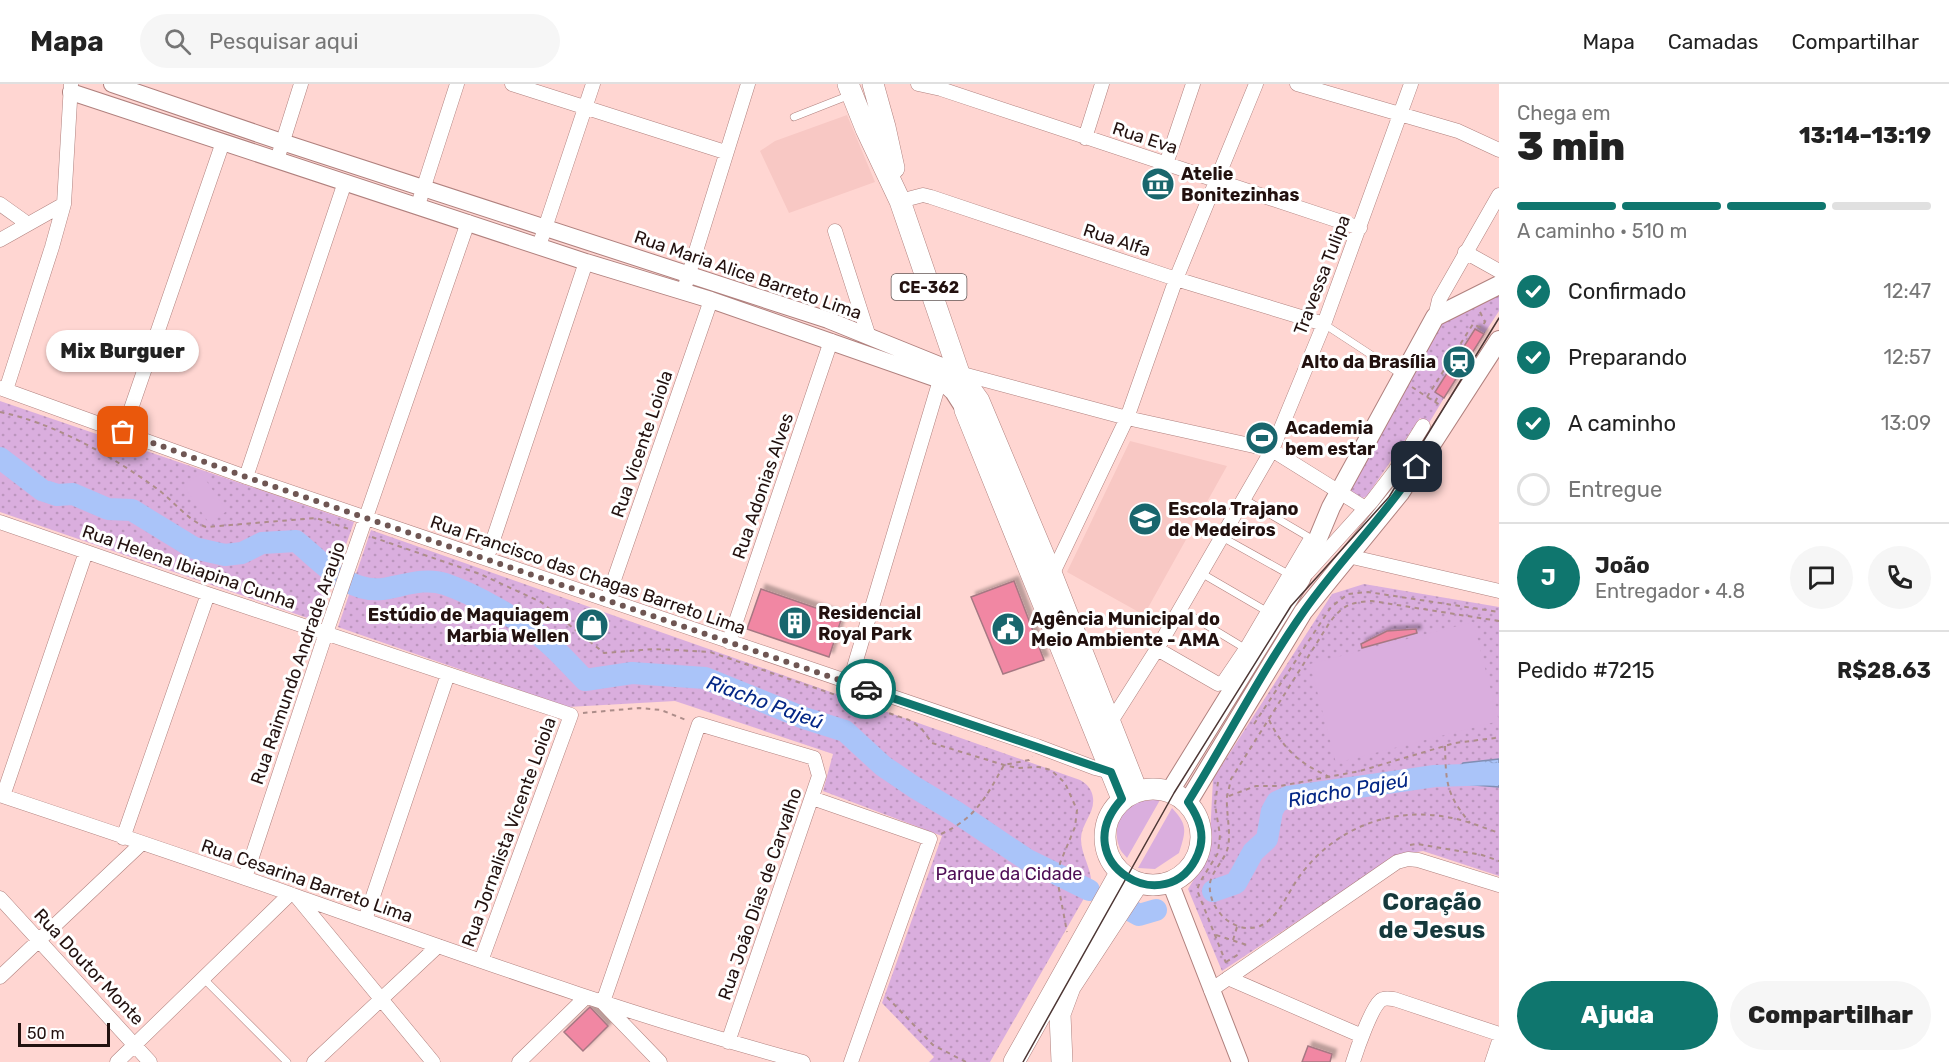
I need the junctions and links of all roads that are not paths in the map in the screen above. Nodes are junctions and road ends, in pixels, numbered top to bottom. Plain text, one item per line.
1 (112, 84) edge
2 (301, 84) edge
3 (457, 84) edge
4 (512, 84) edge
5 (593, 84) edge
6 (748, 84) edge
7 (873, 84) edge
8 (918, 84) edge
9 (1102, 84) edge
10 (1193, 84) edge
11 (1256, 84) edge
12 (1297, 84) edge
13 (1411, 84) edge
14 (67, 87) edge
15 (146, 89) edge
16 (850, 89) edge
17 (586, 107) junction
18 (1401, 115) junction
19 (794, 117) dead end
20 (1085, 138) junction
21 (223, 142) junction
22 (282, 142) junction
23 (1499, 150) edge
24 (725, 152) junction
25 (277, 160) junction
26 (1166, 164) junction
27 (1216, 180) junction
28 (345, 182) junction
29 (423, 188) junction
30 (1499, 195) edge
31 (900, 201) junction
32 (0, 204) edge
33 (64, 204) junction
34 (418, 205) junction
35 (468, 222) junction
36 (28, 224) junction
37 (545, 228) junction
38 (1360, 228) junction
39 (835, 231) dead end
40 (0, 240) edge
41 (539, 246) junction
42 (1465, 252) junction
43 (586, 262) junction
44 (1499, 272) edge
45 (689, 274) junction
46 (1176, 279) junction
47 (1499, 285) edge
48 (683, 291) junction
49 (711, 300) junction
50 (1435, 317) junction
51 (1324, 324) junction
52 (868, 337) junction
53 (1499, 340) edge
54 (831, 341) junction
55 (1493, 361) edge
56 (949, 377) junction
57 (1401, 377) junction
58 (3, 389) edge
59 (1127, 418) junction
60 (1423, 426) dead end
61 (123, 432) junction
62 (1272, 450) junction
63 (246, 477) junction
64 (1242, 499) junction
65 (1335, 500) junction
66 (1365, 508) junction
67 (366, 518) junction
68 (0, 522) edge
69 (1222, 537) junction
70 (1312, 539) junction
71 (86, 552) junction
72 (1348, 556) junction
73 (487, 558) junction
74 (1201, 573) junction
75 (1052, 574) junction
76 (1296, 577) junction
77 (1497, 587) edge
78 (208, 594) junction
79 (607, 600) junction
80 (1180, 609) junction
81 (1268, 612) junction
82 (326, 633) junction
83 (729, 642) junction
84 (1157, 649) junction
85 (1246, 649) junction
86 (448, 674) junction
87 (849, 684) junction
88 (571, 715) joint
89 (1110, 723) junction
90 (1111, 772) junction
91 (1130, 789) junction
92 (1, 796) edge
93 (1179, 797) junction
94 (812, 798) junction
95 (123, 837) junction
96 (141, 844) junction
97 (245, 878) junction
98 (1129, 878) junction
99 (1170, 882) junction
100 (1499, 885) edge
101 (293, 895) junction
102 (0, 898) edge
103 (365, 920) junction
104 (40, 940) junction
105 (438, 946) junction
106 (481, 961) junction
107 (0, 977) edge
108 (203, 978) junction
109 (1228, 978) junction
110 (1211, 990) junction
111 (381, 997) junction
112 (586, 997) junction
113 (608, 1004) junction
114 (1499, 1034) edge
115 (1362, 1036) junction
116 (1499, 1041) edge
117 (728, 1042) junction
118 (135, 1044) junction
119 (117, 1062) edge
120 (150, 1062) edge
121 (287, 1062) edge
122 (314, 1062) edge
123 (433, 1062) edge
124 (519, 1062) edge
125 (660, 1062) edge
126 (803, 1062) edge
127 (851, 1062) edge
128 (1014, 1062) edge
129 (1062, 1062) edge
130 (1240, 1062) edge
131 (1353, 1062) edge
132 (1492, 1062) edge

1 - 15 street, Rua Maria Alice Barreto Lima
2 - 22 street
3 - 29 street
4 - 17 street
5 - 17 street
6 - 24 street
7 - 31 main road, CE-362
8 - 20 street, Rua Eva
9 - 20 street
10 - 26 street
11 - 27 street
12 - 18 street
13 - 18 street, Travessa Tulipa
14 - 21 street, Rua Maria Alice Barreto Lima
14 - 33 street
15 - 22 street, Rua Maria Alice Barreto Lima
16 - 19 lane
16 - 31 main road, CE-362
17 - 24 street
17 - 37 street
18 - 23 street
18 - 38 street, Travessa Tulipa
20 - 26 street, Rua Eva
21 - 25 street, Rua Maria Alice Barreto Lima
21 - 61 street
22 - 25 street
22 - 29 street, Rua Maria Alice Barreto Lima
24 - 45 street
25 - 28 street, Rua Maria Alice Barreto Lima
26 - 27 street, Rua Eva
27 - 38 street, Rua Eva
27 - 46 street
28 - 34 street, Rua Maria Alice Barreto Lima
28 - 63 street
29 - 34 street
29 - 37 street, Rua Maria Alice Barreto Lima
30 - 42 street
31 - 46 street, Rua Alfa
31 - 56 main road, CE-362
32 - 36 street
33 - 36 street
33 - 58 street
34 - 35 street, Rua Maria Alice Barreto Lima
35 - 41 street, Rua Maria Alice Barreto Lima
35 - 67 street, Rua Raimundo Andrade Araujo
36 - 40 street
37 - 41 street
37 - 45 street, Rua Maria Alice Barreto Lima
38 - 51 street, Travessa Tulipa
39 - 52 street
41 - 43 street, Rua Maria Alice Barreto Lima
42 - 44 street
42 - 50 street
43 - 48 street, Rua Maria Alice Barreto Lima
43 - 73 street
45 - 48 street
45 - 52 street, Rua Maria Alice Barreto Lima
46 - 51 street, Rua Alfa
46 - 59 street
47 - 50 main road
48 - 49 street, Rua Maria Alice Barreto Lima
49 - 54 street, Rua Maria Alice Barreto Lima
49 - 79 street, Rua Vicente Loiola
50 - 57 main road
51 - 57 lane
51 - 62 street, Travessa Tulipa
52 - 56 street, Rua Maria Alice Barreto Lima
53 - 55 main road
54 - 56 street, Rua Maria Alice Barreto Lima
54 - 83 street, Rua Adonias Alves
55 - 72 main road
56 - 59 street, Rua Maria Alice Barreto Lima
56 - 75 main road, CE-362
56 - 87 street
56 - 90 main road, CE-362
57 - 65 main road
58 - 61 street, Rua Francisco das Chagas Barreto Lima
59 - 62 street, Rua Maria Alice Barreto Lima
59 - 75 street
60 - 66 street
61 - 63 street, Rua Francisco das Chagas Barreto Lima
62 - 64 street, Travessa Tulipa
62 - 65 street, Rua Maria Alice Barreto Lima
63 - 67 street, Rua Francisco das Chagas Barreto Lima
64 - 69 street, Travessa Tulipa
64 - 70 lane
65 - 66 street, Rua Maria Alice Barreto Lima
65 - 70 street
65 - 76 main road
66 - 76 street
67 - 73 street, Rua Francisco das Chagas Barreto Lima
67 - 82 street, Rua Raimundo Andrade Araujo
68 - 71 street, Rua Helena Ibiapina Cunha
69 - 74 street, Travessa Tulipa
69 - 76 lane
70 - 76 street
71 - 78 street, Rua Helena Ibiapina Cunha
71 - 92 street
72 - 77 street
72 - 93 main road
73 - 79 street, Rua Francisco das Chagas Barreto Lima
74 - 80 street, Travessa Tulipa
74 - 81 lane
75 - 89 main road, CE-362
76 - 81 street
76 - 93 main road
78 - 82 street, Rua Helena Ibiapina Cunha
78 - 95 street
79 - 83 street, Rua Francisco das Chagas Barreto Lima
80 - 84 street, Travessa Tulipa
80 - 85 lane
81 - 85 street
82 - 86 street, Rua Helena Ibiapina Cunha
82 - 97 street, Rua Raimundo Andrade Araujo
83 - 87 street, Rua Francisco das Chagas Barreto Lima
84 - 85 street
84 - 89 street, Travessa Tulipa
86 - 88 street, Rua Helena Ibiapina Cunha
86 - 103 street
87 - 90 street, Rua Francisco das Chagas Barreto Lima
88 - 106 street, Rua Jornalista Vicente Loiola
89 - 91 main road, CE-362
90 - 91 main road, CE-362
91 - 93 main road
91 - 98 main road
92 - 95 street, Rua Cesarina Barreto Lima
93 - 99 main road
94 - 113 street, Rua João Dias de Carvalho
94 - 117 street, Rua João Dias de Carvalho
94 - 127 street
95 - 96 street, Rua Cesarina Barreto Lima
96 - 97 street, Rua Cesarina Barreto Lima
96 - 104 street
97 - 101 street, Rua Cesarina Barreto Lima
98 - 99 main road
98 - 128 main road
98 - 129 main road
99 - 110 street
100 - 109 street
101 - 103 street, Rua Cesarina Barreto Lima
101 - 108 street
101 - 111 street
102 - 104 street, Rua Doutor Monte
103 - 105 street, Rua Cesarina Barreto Lima
104 - 107 street
104 - 118 street, Rua Doutor Monte
105 - 106 street, Rua Cesarina Barreto Lima
105 - 111 street
106 - 112 street, Rua Cesarina Barreto Lima
108 - 118 street
108 - 121 lane
109 - 110 street
109 - 115 street
110 - 130 street
111 - 122 street
111 - 123 street
112 - 113 street, Rua Cesarina Barreto Lima
112 - 124 street
113 - 117 street, Rua Cesarina Barreto Lima
113 - 125 street
114 - 115 street
115 - 131 street
116 - 132 street
117 - 126 street, Rua Cesarina Barreto Lima
118 - 119 street
118 - 120 street, Rua Doutor Monte

